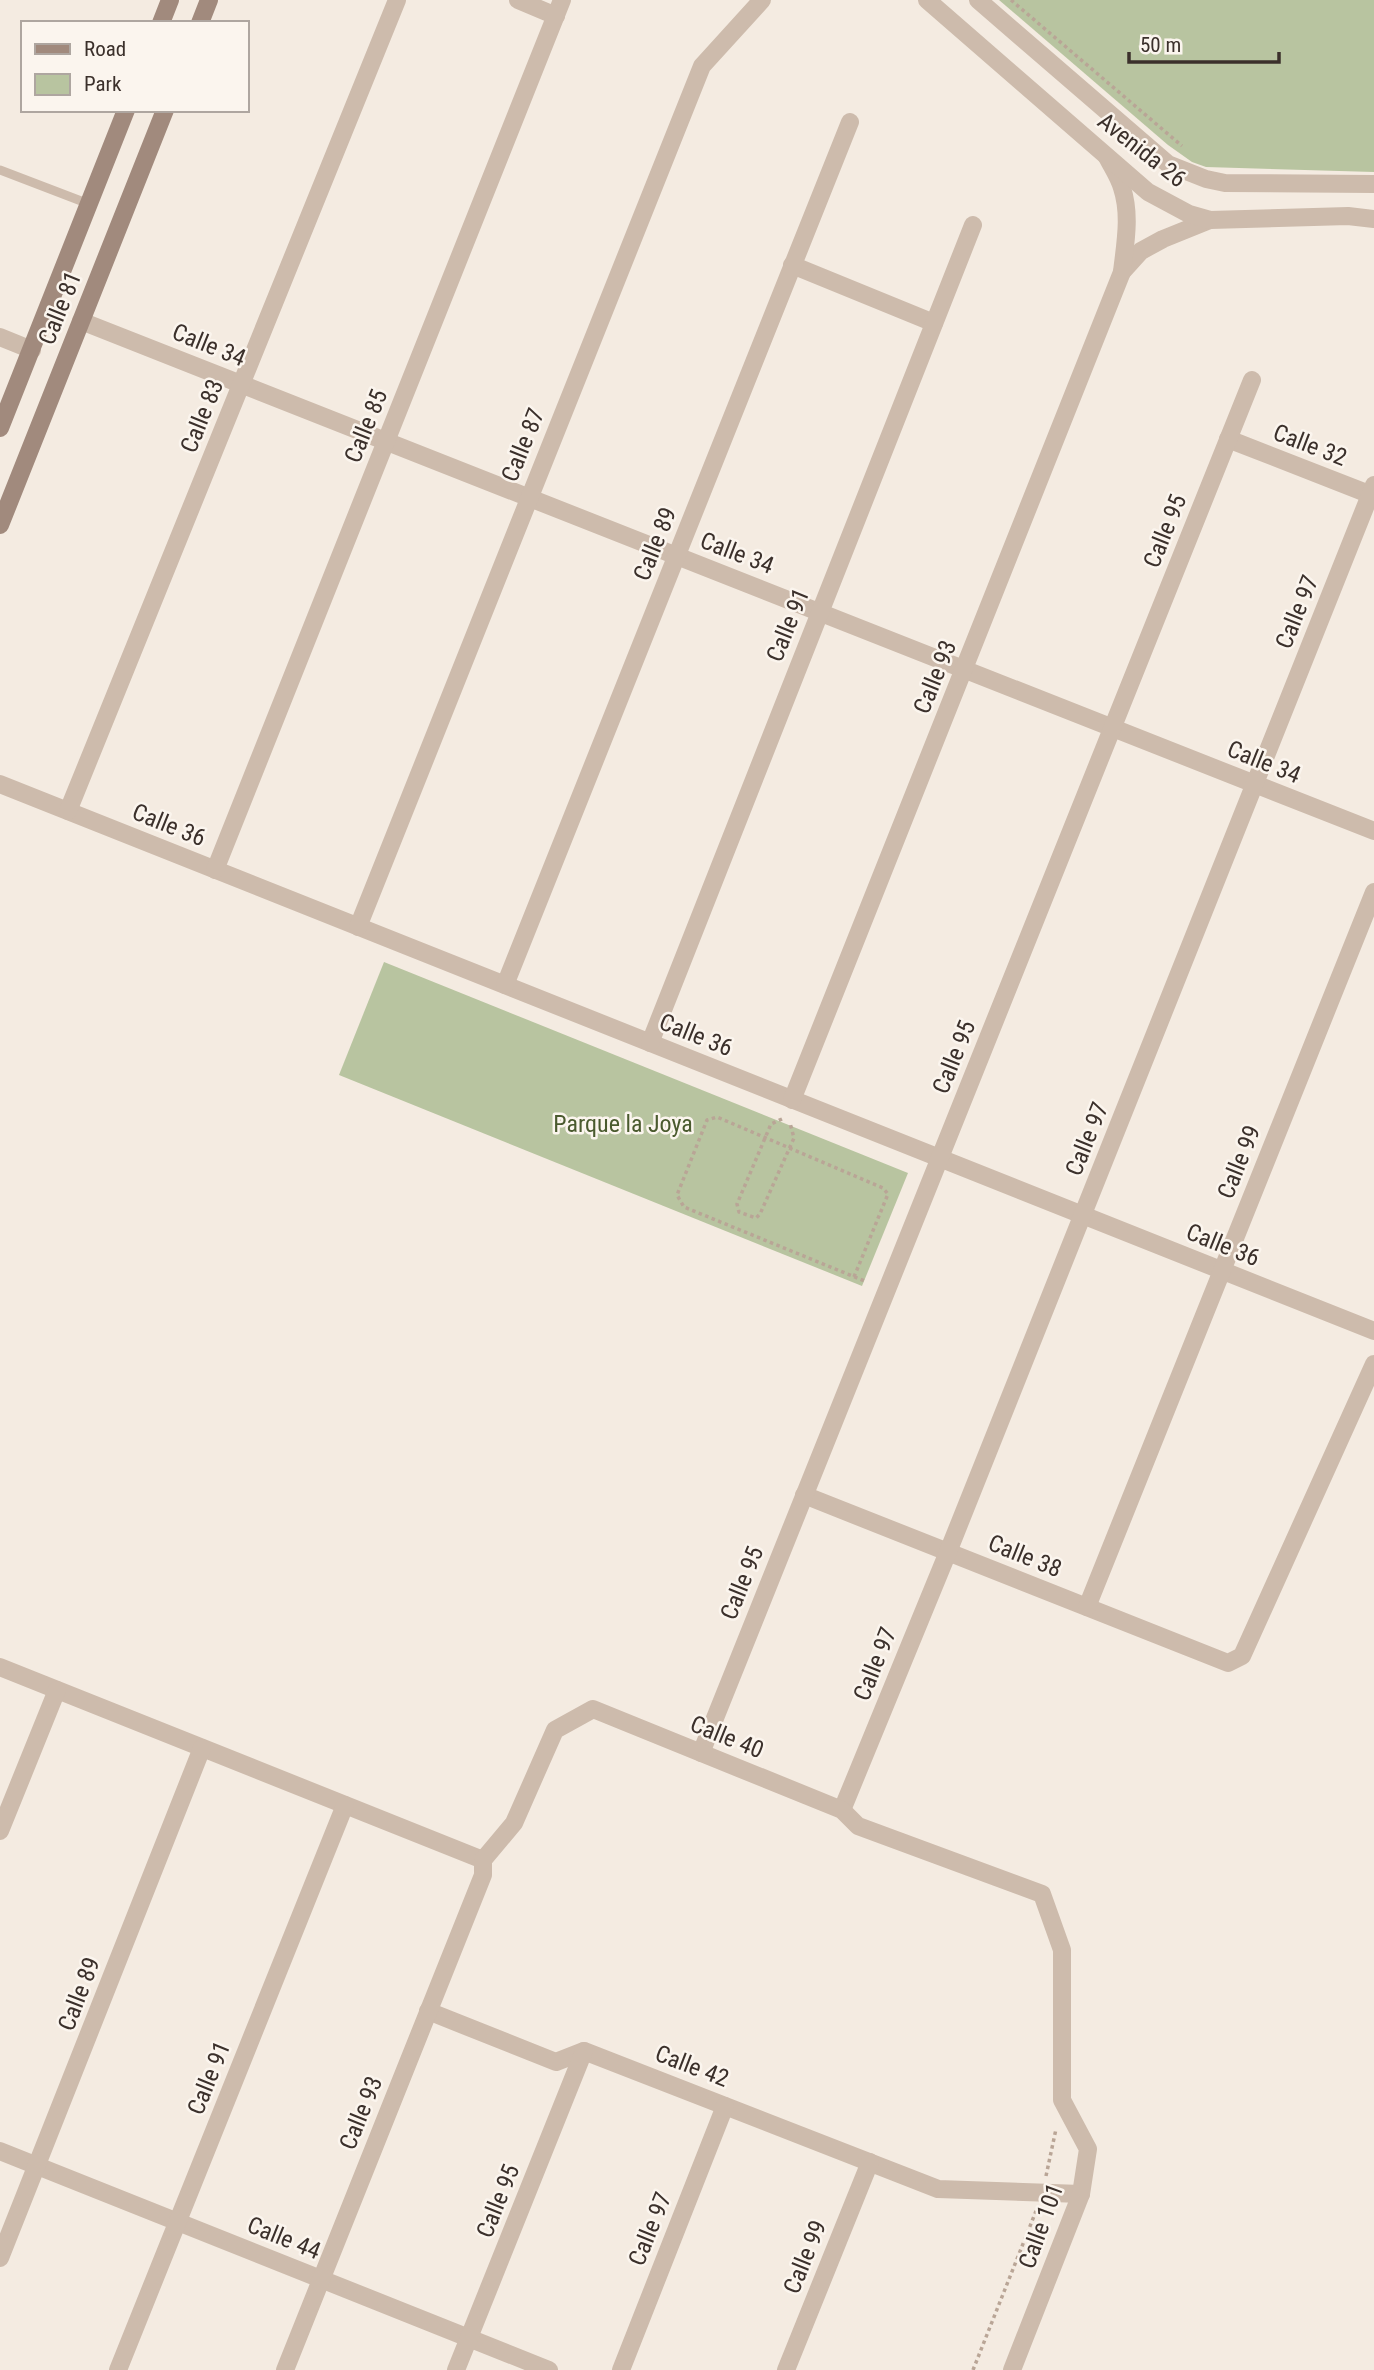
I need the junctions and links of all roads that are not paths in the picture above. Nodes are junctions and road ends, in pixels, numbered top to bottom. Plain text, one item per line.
1 (170, 0) edge
2 (209, 0) edge
3 (397, 0) edge
4 (517, 0) edge
5 (762, 0) edge
6 (927, 0) edge
7 (978, 0) edge
8 (559, 8) edge
9 (162, 21) edge
10 (201, 21) edge
11 (125, 112) edge
12 (164, 112) edge
13 (850, 122) dead end
14 (1107, 157) junction
15 (0, 170) edge
16 (1374, 184) edge
17 (89, 204) junction
18 (1374, 219) edge
19 (1210, 220) junction
20 (973, 226) dead end
21 (792, 265) junction
22 (1122, 272) junction
23 (81, 321) junction
24 (934, 323) junction
25 (0, 337) edge
26 (32, 351) junction
27 (1252, 380) dead end
28 (242, 384) junction
29 (0, 428) edge
30 (1228, 439) junction
31 (386, 441) junction
32 (1373, 492) edge
33 (529, 497) junction
34 (0, 525) edge
35 (676, 556) junction
36 (820, 612) junction
37 (964, 669) junction
38 (1112, 728) junction
39 (0, 784) edge
40 (1254, 784) junction
41 (68, 811) junction
42 (1374, 831) edge
43 (215, 870) junction
44 (1374, 892) edge
45 (358, 927) junction
46 (505, 985) junction
47 (649, 1043) junction
48 (792, 1100) junction
49 (939, 1158) junction
50 (1082, 1215) junction
51 (1222, 1271) junction
52 (1374, 1331) edge
53 (1374, 1364) edge
54 (804, 1495) junction
55 (948, 1552) junction
56 (1087, 1607) junction
57 (0, 1667) edge
58 (57, 1690) junction
59 (593, 1709) joint
60 (202, 1748) junction
61 (701, 1753) junction
62 (345, 1805) junction
63 (842, 1810) junction
64 (0, 1831) edge
65 (483, 1868) junction
66 (428, 2011) junction
67 (584, 2050) junction
68 (1062, 2100) joint
69 (725, 2106) junction
70 (0, 2151) edge
71 (870, 2162) junction
72 (37, 2166) junction
73 (1081, 2194) junction
74 (177, 2222) junction
75 (0, 2258) edge
76 (321, 2279) junction
77 (469, 2338) junction
78 (118, 2370) edge
79 (285, 2370) edge
80 (456, 2370) edge
81 (550, 2370) edge
82 (621, 2370) edge
83 (786, 2370) edge
84 (1012, 2370) edge

1 - 9 main road
2 - 10 main road
3 - 28 street, Calle 83
4 - 8 street
5 - 33 street, Calle 87
6 - 14 street, Avenida 26
7 - 16 street, Avenida 26
8 - 31 street, Calle 85
11 - 17 main road, Calle 81
12 - 23 main road, Calle 81
13 - 21 street, Calle 89
14 - 19 street, Avenida 26
14 - 22 street, Calle 93
15 - 17 lane
17 - 26 main road, Calle 81
18 - 19 street, Avenida 26
19 - 22 street, Calle 93
20 - 24 street, Calle 91
21 - 24 street
21 - 35 street, Calle 89
22 - 37 street, Calle 93
23 - 28 street, Calle 34
23 - 34 main road, Calle 81
24 - 36 street, Calle 91
25 - 26 street
26 - 29 main road, Calle 81
27 - 30 street, Calle 95
28 - 31 street, Calle 34
28 - 41 street, Calle 83
30 - 32 street, Calle 32
30 - 38 street, Calle 95
31 - 33 street, Calle 34
31 - 43 street, Calle 85
32 - 40 street, Calle 97
33 - 35 street, Calle 34
33 - 45 street, Calle 87
35 - 36 street, Calle 34
35 - 46 street, Calle 89
36 - 37 street, Calle 34
36 - 47 street, Calle 91
37 - 38 street, Calle 34
37 - 48 street, Calle 93
38 - 40 street, Calle 34
38 - 49 street, Calle 95
39 - 41 street, Calle 36
40 - 42 street, Calle 34
40 - 50 street, Calle 97
41 - 43 street, Calle 36
43 - 45 street, Calle 36
44 - 51 street, Calle 99
45 - 46 street, Calle 36
46 - 47 street, Calle 36
47 - 48 street, Calle 36
48 - 49 street, Calle 36
49 - 50 street, Calle 36
49 - 54 street, Calle 95
50 - 51 street, Calle 36
50 - 55 street, Calle 97
51 - 52 street, Calle 36
51 - 56 street, Calle 99
53 - 56 street, Calle 38
54 - 55 street, Calle 38
54 - 61 street, Calle 95
55 - 56 street, Calle 38
55 - 63 street, Calle 97
57 - 58 street
58 - 60 street
58 - 64 street
59 - 61 street, Calle 40
59 - 65 street, Calle 93
60 - 62 street
60 - 72 street, Calle 89
61 - 63 street, Calle 40
62 - 65 street
62 - 74 street, Calle 91
63 - 68 street, Calle 40
65 - 66 street, Calle 93
66 - 67 street
66 - 76 street, Calle 93
67 - 69 street, Calle 42
67 - 77 street, Calle 95
68 - 73 street, Calle 101
69 - 71 street, Calle 42
69 - 82 street, Calle 97
70 - 72 street, Calle 44
71 - 73 street, Calle 42
71 - 83 street, Calle 99
72 - 74 street, Calle 44
72 - 75 street, Calle 89
73 - 84 street, Calle 101
74 - 76 street, Calle 44
74 - 78 street, Calle 91
76 - 77 street, Calle 44
76 - 79 street, Calle 93
77 - 80 street, Calle 95
77 - 81 street, Calle 44

